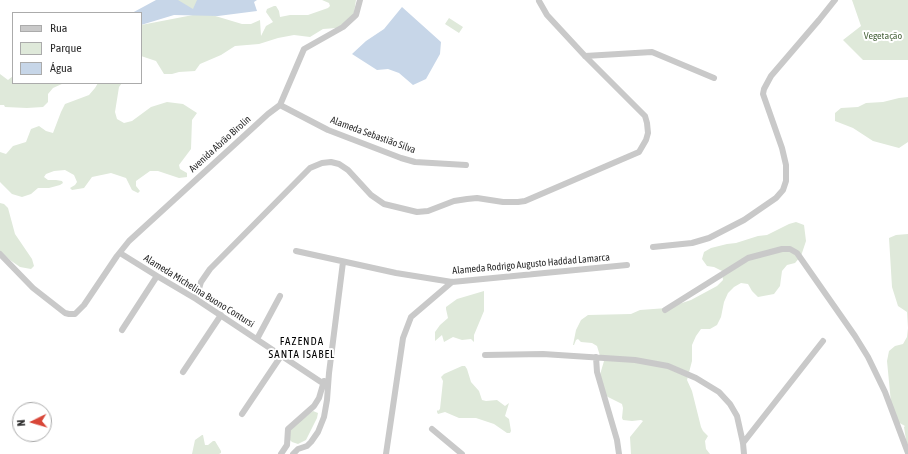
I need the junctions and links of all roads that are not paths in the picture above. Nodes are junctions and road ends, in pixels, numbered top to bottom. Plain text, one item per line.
1 (360, 0) edge
2 (835, 0) edge
3 (538, 1) edge
4 (585, 56) junction
5 (714, 78) dead end
6 (280, 105) junction
7 (466, 165) dead end
8 (654, 247) dead end
9 (296, 251) dead end
10 (120, 253) junction
11 (0, 254) edge
12 (343, 262) junction
13 (627, 265) dead end
14 (157, 276) junction
15 (452, 282) junction
16 (280, 296) dead end
17 (196, 299) junction
18 (665, 310) dead end
19 (220, 315) junction
20 (122, 330) dead end
21 (257, 339) junction
22 (823, 341) dead end
23 (485, 355) dead end
24 (280, 356) junction
25 (596, 357) junction
26 (183, 372) dead end
27 (325, 385) junction
28 (242, 414) dead end
29 (432, 429) dead end
30 (288, 441) junction
31 (743, 443) junction
32 (298, 449) junction
33 (908, 453) edge
34 (281, 454) edge
35 (293, 454) edge
36 (386, 454) edge
37 (462, 454) edge
38 (619, 454) edge
39 (744, 454) edge

1 - 6 street, Avenida Abrão Birolin
2 - 8 street
3 - 4 street
4 - 5 street
4 - 17 street
6 - 7 street, Alameda Sebastião Silva
6 - 10 street, Avenida Abrão Birolin
9 - 12 street, Alameda Rodrigo Augusto Haddad Lamarca
10 - 11 street, Avenida Abrão Birolin
10 - 14 street, Alameda Michelina Buono Contursi
12 - 15 street, Alameda Rodrigo Augusto Haddad Lamarca
12 - 27 street
13 - 15 street, Alameda Rodrigo Augusto Haddad Lamarca
14 - 17 street, Alameda Michelina Buono Contursi
14 - 20 street
15 - 36 street
16 - 21 street
17 - 19 street, Alameda Michelina Buono Contursi
18 - 33 street
19 - 21 street, Alameda Michelina Buono Contursi
19 - 26 street
21 - 24 street, Alameda Michelina Buono Contursi
22 - 31 street
23 - 25 street
24 - 27 street, Alameda Michelina Buono Contursi
24 - 28 street
25 - 31 street
25 - 38 street
27 - 30 street
27 - 32 street
29 - 37 street
30 - 32 street
30 - 34 street
31 - 39 street
32 - 35 street

